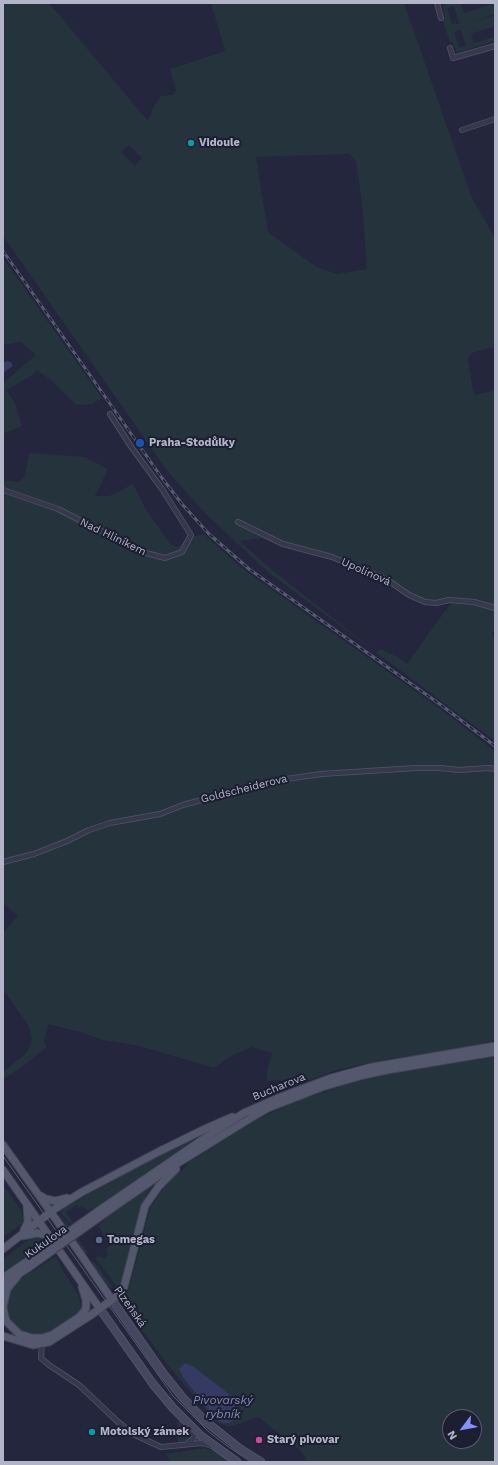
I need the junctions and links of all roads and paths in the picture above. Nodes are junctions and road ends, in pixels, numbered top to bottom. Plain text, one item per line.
1 (437, 3) edge
2 (441, 18) dead end
3 (495, 46) edge
4 (450, 48) dead end
5 (495, 119) edge
6 (462, 130) dead end
7 (110, 414) dead end
8 (3, 490) edge
9 (238, 522) dead end
10 (495, 608) edge
11 (495, 769) edge
12 (3, 862) edge
13 (495, 1046) edge
14 (495, 1052) edge
15 (298, 1093) junction
16 (279, 1101) junction
17 (244, 1114) junction
18 (3, 1145) edge
19 (186, 1158) junction
20 (3, 1170) edge
21 (82, 1192) junction
22 (38, 1193) junction
23 (27, 1204) junction
24 (51, 1212) junction
25 (99, 1214) junction
26 (38, 1221) junction
27 (18, 1238) junction
28 (53, 1241) junction
29 (3, 1249) edge
30 (26, 1265) junction
31 (20, 1273) junction
32 (3, 1278) edge
33 (79, 1279) junction
34 (3, 1284) edge
35 (112, 1300) junction
36 (3, 1307) edge
37 (100, 1309) junction
38 (3, 1336) edge
39 (42, 1341) junction
40 (192, 1427) junction
41 (187, 1444) junction
42 (215, 1446) junction
43 (237, 1462) edge
44 (261, 1462) edge

1 - 2 street
3 - 4 street
5 - 6 street
7 - 8 street, Nad Hliníkem
9 - 10 street, Upolínová
11 - 12 street, Goldscheiderova
13 - 15 main road, Bucharova
14 - 15 main road, Bucharova
15 - 16 main road, Bucharova
16 - 17 main road, Bucharova
16 - 19 main road, Bucharova
17 - 21 main road
17 - 25 main road, Bucharova
18 - 22 main road, Plzeňská
19 - 25 main road, Bucharova
19 - 35 main road
20 - 23 main road
21 - 22 main road
21 - 24 main road
22 - 24 main road, Plzeňská
23 - 26 main road
23 - 27 main road
24 - 26 main road
24 - 35 main road, Plzeňská
25 - 30 main road, Kukulova, bridge
26 - 27 main road
26 - 28 main road
27 - 28 main road
27 - 29 main road
28 - 33 main road
30 - 31 main road, Kukulova
30 - 32 main road, Kukulova
31 - 34 main road, Kukulova
31 - 36 main road
33 - 37 main road
33 - 39 main road
35 - 37 main road
35 - 44 main road, Plzeňská
36 - 39 main road
37 - 39 main road
37 - 40 main road
38 - 39 main road
39 - 41 street
40 - 41 street
40 - 42 main road
41 - 42 street
42 - 43 main road

